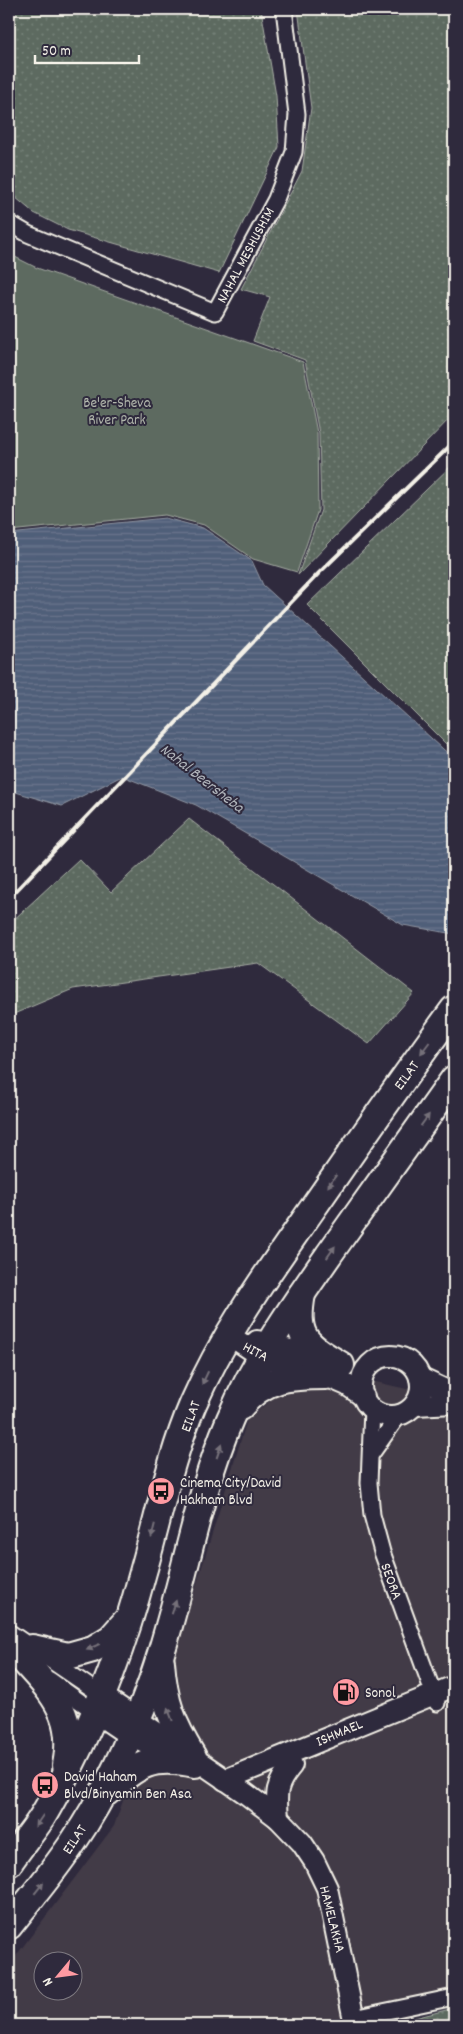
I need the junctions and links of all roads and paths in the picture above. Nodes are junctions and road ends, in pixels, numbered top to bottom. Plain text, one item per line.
1 (284, 9) edge
2 (9, 223) edge
3 (454, 1009) edge
4 (454, 1079) edge
5 (303, 1292) junction
6 (228, 1335) junction
7 (266, 1350) junction
8 (370, 1365) junction
9 (333, 1370) junction
10 (420, 1378) junction
11 (454, 1394) edge
12 (368, 1403) junction
13 (454, 1403) edge
14 (407, 1410) junction
15 (229, 1421) junction
16 (371, 1455) junction
17 (130, 1616) junction
18 (9, 1632) edge
19 (21, 1651) edge
20 (160, 1654) junction
21 (454, 1686) edge
22 (441, 1697) edge
23 (99, 1705) junction
24 (133, 1727) junction
25 (292, 1765) junction
26 (212, 1772) junction
27 (64, 1778) junction
28 (99, 1799) junction
29 (278, 1818) junction
30 (9, 1863) edge
31 (9, 1926) edge
32 (454, 1997) edge
33 (355, 2022) edge

1 - 2 street, NAHAL MESHUSHIM
3 -> 6 highway, EILAT
5 -> 4 highway, EILAT
5 - 7 highway, EILAT
5 - 9 highway
6 - 7 street, HITA
6 -> 17 highway, EILAT
7 - 9 street, HITA
7 - 15 highway, EILAT
8 - 9 street, HITA
8 - 10 street, HITA
8 - 12 street
9 - 12 street, HITA
9 - 15 highway
10 - 11 street, HITA
10 - 14 street
12 - 14 street, HITA
12 - 16 street, SEORA
13 - 14 street, HITA
14 - 16 street
20 -> 15 highway, EILAT
16 - 22 street, SEORA
17 -> 19 highway
17 - 23 highway, EILAT
18 - 19 street
19 - 23 street
19 - 27 highway
20 - 24 highway, EILAT
26 -> 20 highway
21 - 22 street, ISHMAEL
22 - 25 street, ISHMAEL
22 - 26 street, ISHMAEL
23 - 24 street, HAMELAKHA
23 - 27 highway, EILAT
24 - 26 street, HAMELAKHA
24 - 28 highway, EILAT
25 - 26 street, ISHMAEL
25 - 29 street
26 - 28 highway
26 - 29 street, HAMELAKHA
27 -> 30 highway, EILAT
31 -> 28 highway, EILAT
29 - 33 street, HAMELAKHA
32 - 33 street

